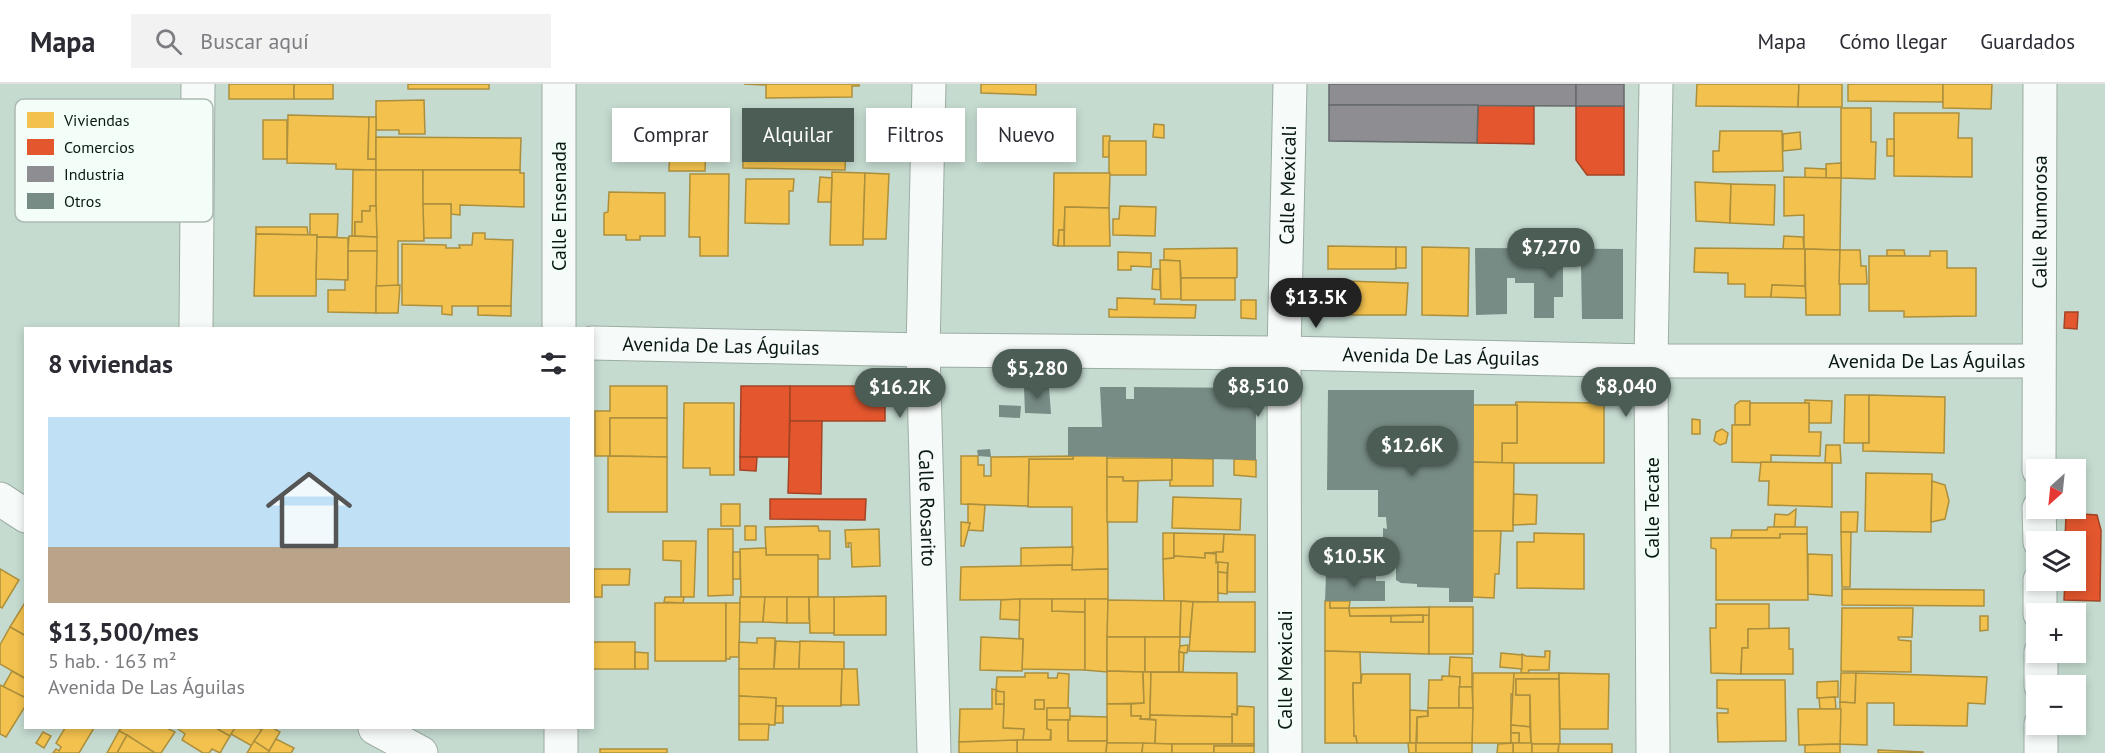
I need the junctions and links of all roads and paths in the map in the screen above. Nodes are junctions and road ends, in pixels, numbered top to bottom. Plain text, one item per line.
1 (198, 84) edge
2 (559, 84) edge
3 (929, 84) edge
4 (1290, 84) edge
5 (1656, 84) edge
6 (2040, 84) edge
7 (198, 99) edge
8 (197, 222) edge
9 (196, 327) edge
10 (559, 327) edge
11 (594, 343) edge
12 (923, 350) junction
13 (1284, 353) junction
14 (2038, 361) junction
15 (1651, 362) junction
16 (2039, 459) edge
17 (0, 499) edge
18 (24, 515) edge
19 (377, 729) edge
20 (561, 729) edge
21 (2041, 735) edge
22 (421, 753) edge
23 (561, 753) edge
24 (934, 753) edge
25 (1285, 753) edge
26 (1653, 753) edge
27 (2041, 753) edge

1 - 7 street
2 - 10 street, Calle Ensenada
3 - 12 street, Calle Rosarito
4 - 13 street, Calle Mexicali
5 - 15 street, Calle Tecate
6 - 14 street, Calle Rumorosa
8 - 9 street
11 - 12 street, Avenida De Las Águilas
12 - 13 street, Avenida De Las Águilas
12 - 24 street, Calle Rosarito
13 - 15 street, Avenida De Las Águilas
13 - 25 street, Calle Mexicali
14 - 15 street, Avenida De Las Águilas
14 - 16 street, Calle Rumorosa
15 - 26 street, Calle Tecate
17 - 18 street
19 - 22 street
20 - 23 street
21 - 27 street

